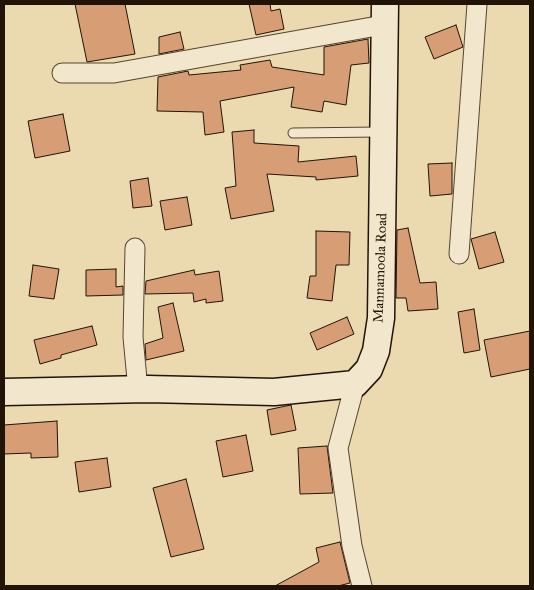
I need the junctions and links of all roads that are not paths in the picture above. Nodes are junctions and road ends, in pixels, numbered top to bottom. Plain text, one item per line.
1 (477, 4) edge
2 (384, 14) edge
3 (62, 73) dead end
4 (383, 132) junction
5 (293, 133) dead end
6 (135, 248) dead end
7 (459, 254) dead end
8 (355, 384) junction
9 (138, 390) junction
10 (4, 392) edge
11 (362, 586) edge

1 - 7 street
2 - 3 street
2 - 4 main road, Mannamoola Road
4 - 5 lane
4 - 8 main road, Mannamoola Road
6 - 9 street
8 - 9 main road
8 - 11 street
9 - 10 main road

